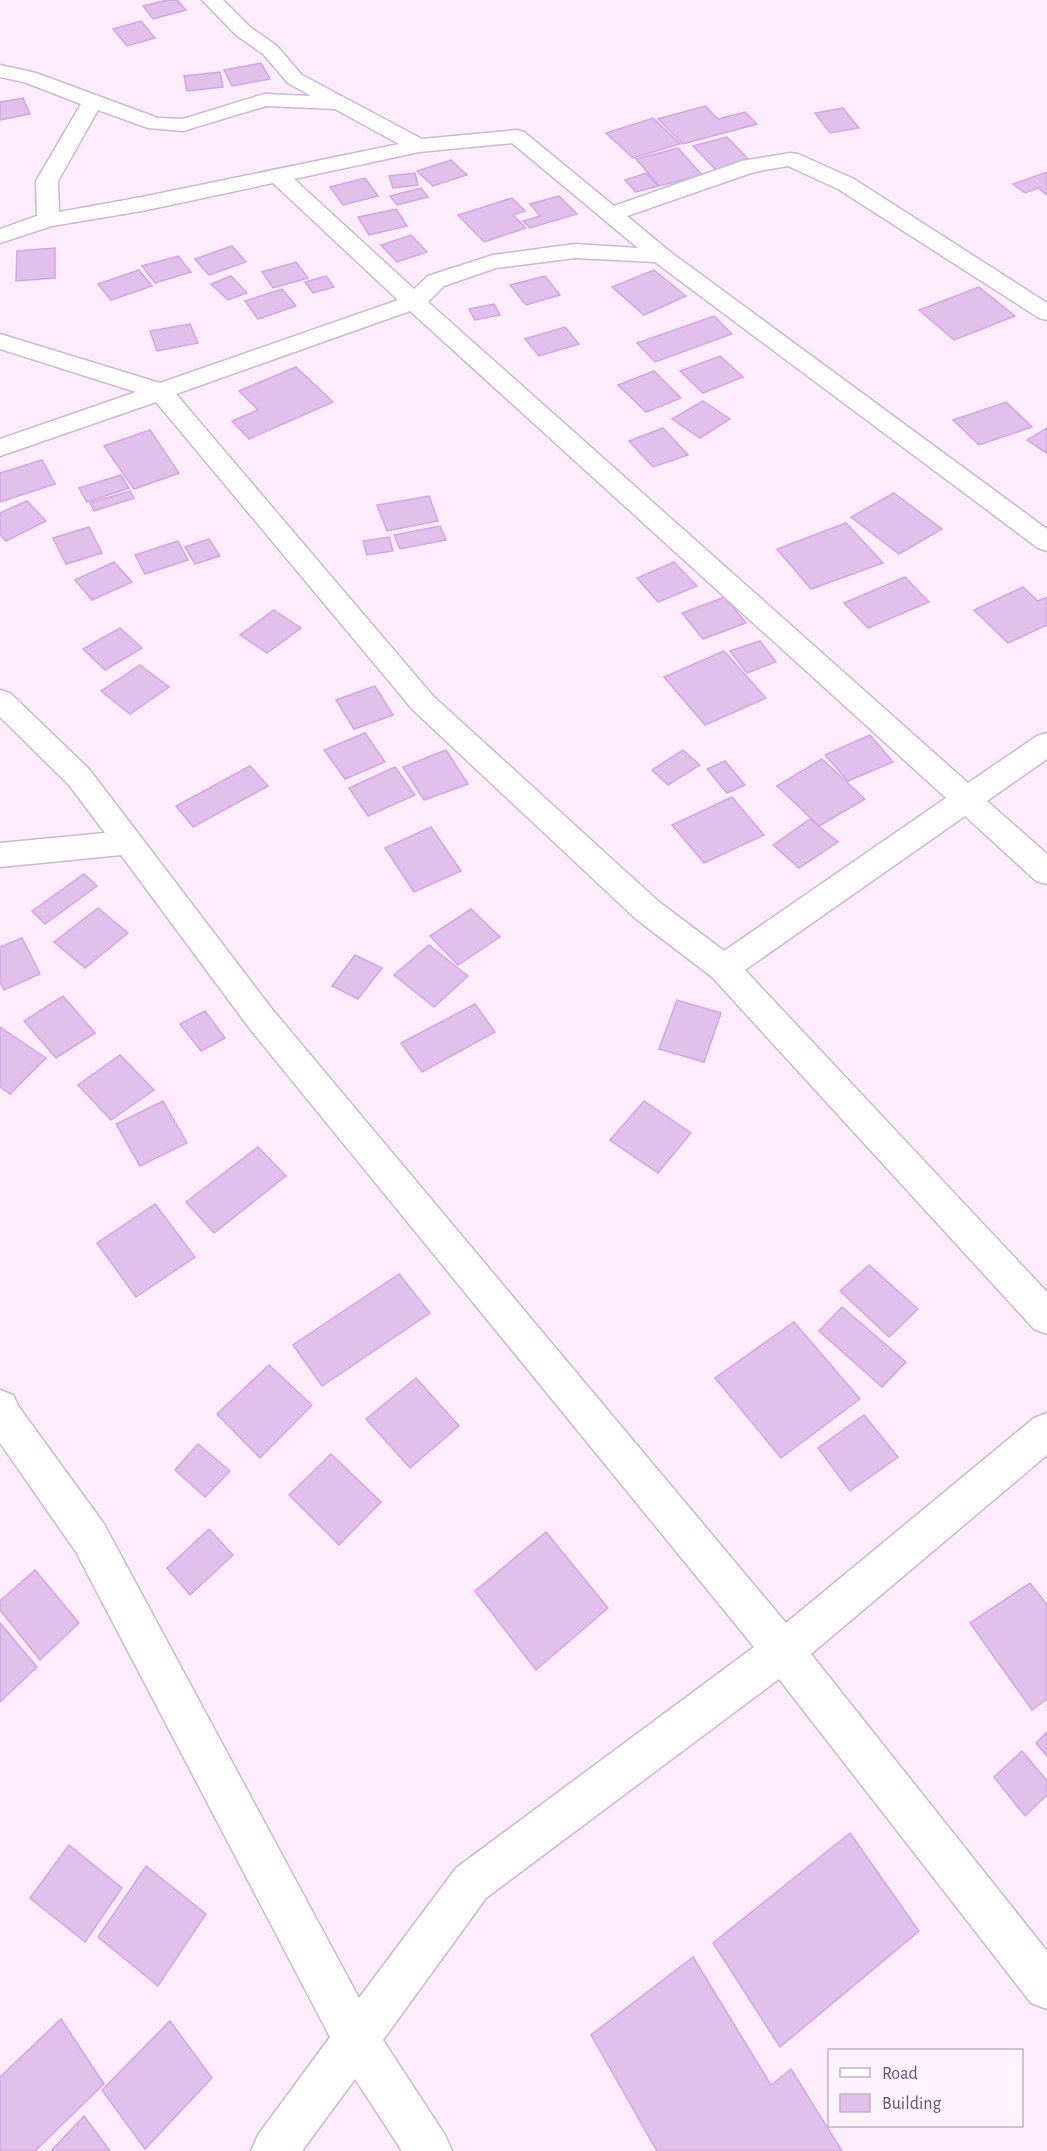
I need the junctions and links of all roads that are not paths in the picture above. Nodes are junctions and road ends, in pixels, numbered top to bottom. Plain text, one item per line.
1 (212, 0) edge
2 (0, 71) edge
3 (93, 101) junction
4 (338, 103) junction
5 (419, 146) junction
6 (278, 176) junction
7 (611, 214) junction
8 (48, 220) junction
9 (0, 236) edge
10 (661, 256) junction
11 (414, 302) junction
12 (1047, 313) edge
13 (0, 341) edge
14 (160, 392) junction
15 (0, 448) edge
16 (1047, 542) edge
17 (0, 700) edge
18 (1047, 744) edge
19 (966, 799) junction
20 (128, 843) junction
21 (0, 855) edge
22 (1047, 872) edge
23 (723, 968) junction
24 (1047, 1317) edge
25 (2, 1417) edge
26 (1047, 1431) edge
27 (783, 1651) junction
28 (1047, 1987) edge
29 (357, 2041) junction
30 (274, 2151) edge
31 (429, 2151) edge

1 - 4 street
2 - 3 street
3 - 4 street
3 - 8 street
4 - 5 street
5 - 6 street
5 - 7 street
6 - 8 street
6 - 11 street
7 - 10 street
7 - 12 street
8 - 9 street
10 - 11 street
10 - 16 street
11 - 14 street
11 - 19 street
13 - 14 street
14 - 15 street
14 - 23 street
17 - 20 street
18 - 19 street
19 - 22 street
19 - 23 street
20 - 21 street
20 - 27 street
23 - 24 street
25 - 29 street
26 - 27 street
27 - 28 street
27 - 29 street
29 - 30 street
29 - 31 street

